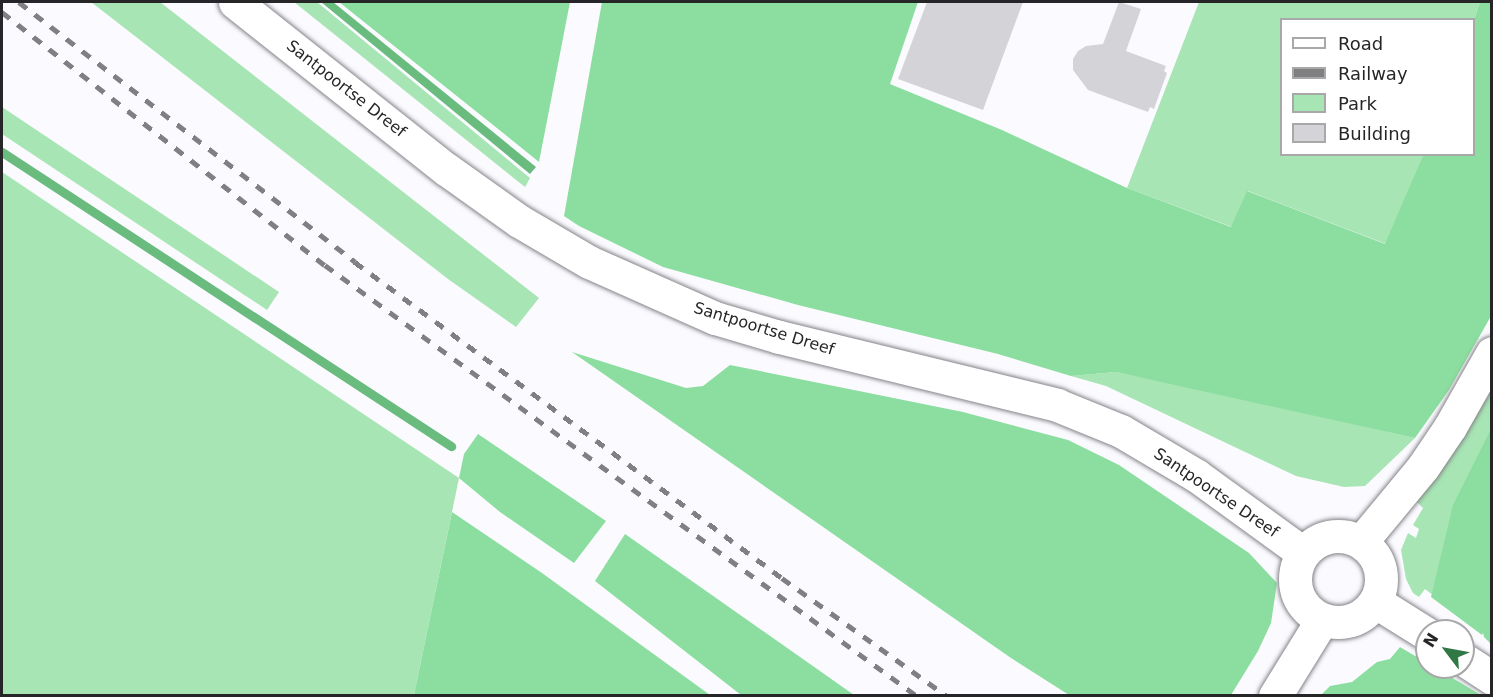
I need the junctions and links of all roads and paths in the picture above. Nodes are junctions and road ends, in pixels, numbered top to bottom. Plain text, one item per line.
1 (236, 2) edge
2 (1491, 353) edge
3 (1361, 542) junction
4 (1303, 553) junction
5 (1376, 602) junction
6 (1322, 620) junction
7 (1415, 626) edge
8 (1475, 667) edge
9 (1491, 678) edge
10 (1275, 696) edge

1 - 4 street, Santpoortse Dreef
2 - 3 street
3 - 4 street
3 - 5 street
4 - 6 street
5 - 6 street
5 - 7 street
6 - 10 street
8 - 9 street

